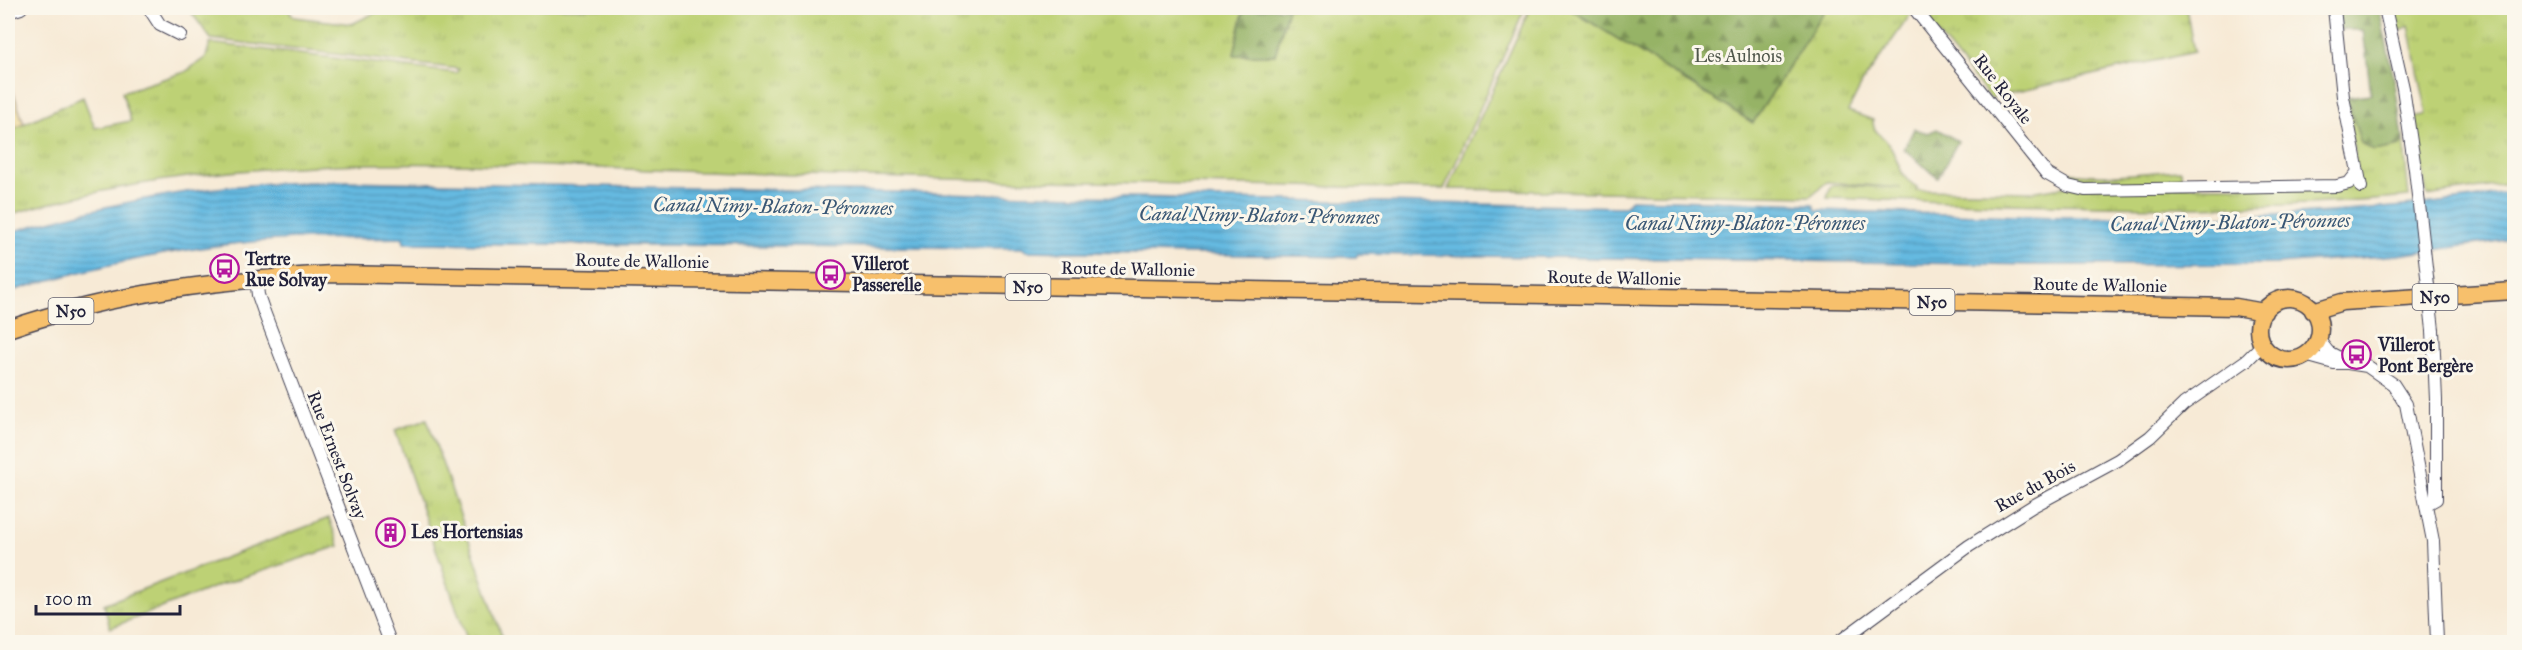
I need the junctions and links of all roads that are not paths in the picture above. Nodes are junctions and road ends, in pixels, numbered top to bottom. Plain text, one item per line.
1 (21, 8) edge
2 (149, 8) edge
3 (1914, 8) edge
4 (2334, 8) edge
5 (2385, 8) edge
6 (8, 12) edge
7 (180, 35) dead end
8 (2357, 173) junction
9 (2361, 186) dead end
10 (256, 278) junction
11 (2514, 291) edge
12 (2355, 302) junction
13 (2218, 308) junction
14 (2313, 311) junction
15 (2264, 312) junction
16 (8, 329) edge
17 (2318, 336) junction
18 (2264, 343) junction
19 (2305, 355) junction
20 (2348, 363) junction
21 (2427, 504) junction
22 (390, 642) edge
23 (1839, 642) edge
24 (2437, 642) edge

1 - 6 street
2 - 7 street
3 - 8 street, Rue Royale
4 - 8 street
5 - 21 street, bridge
8 - 9 street
10 - 13 main road, Route de Wallonie / N50
10 - 16 main road, Route de Wallonie / N50
10 - 22 street, Rue Ernest Solvay
11 - 12 main road, N50
12 - 14 main road
12 - 17 main road
13 - 15 main road, Route de Wallonie
13 - 18 main road
14 - 15 main road
14 - 17 main road
15 - 18 main road
17 - 19 main road
17 - 20 street
18 - 19 main road
18 - 23 street, Rue du Bois
19 - 20 street
20 - 21 street
21 - 24 street

